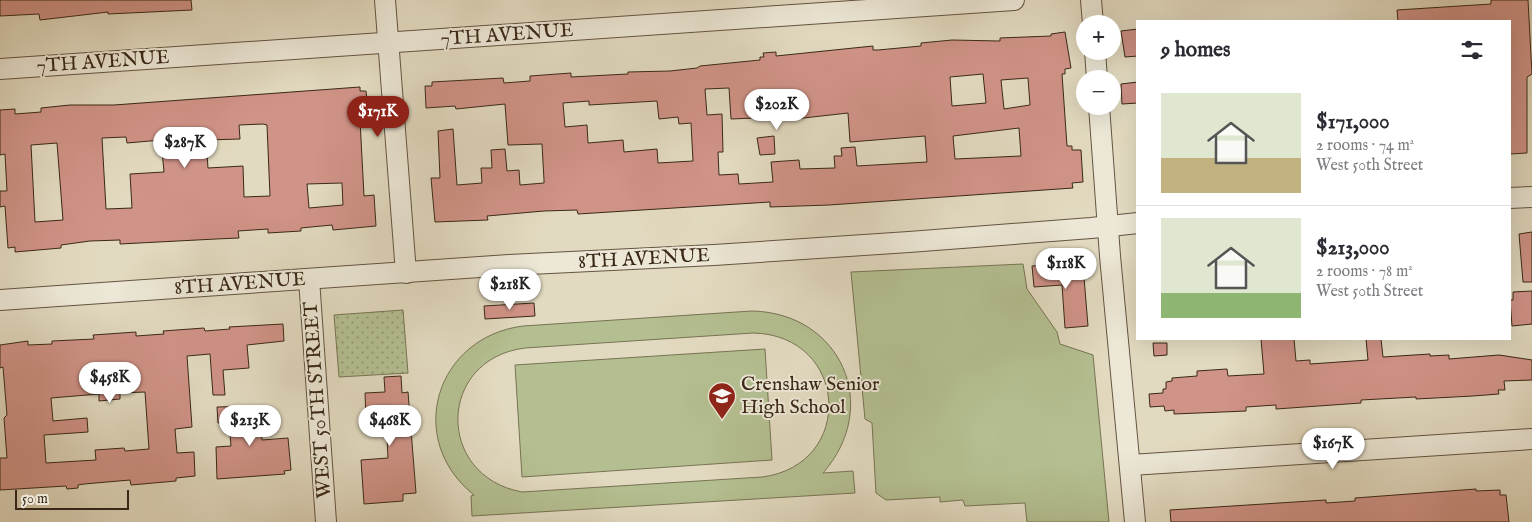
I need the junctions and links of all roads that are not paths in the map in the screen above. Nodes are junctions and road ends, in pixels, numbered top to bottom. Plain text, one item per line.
1 (385, 0) edge
2 (1014, 0) edge
3 (1091, 0) edge
4 (1092, 15) edge
5 (388, 44) junction
6 (0, 69) edge
7 (1100, 115) edge
8 (1532, 197) edge
9 (1511, 198) edge
10 (1136, 223) edge
11 (1108, 226) junction
12 (406, 272) junction
13 (309, 279) junction
14 (0, 300) edge
15 (1532, 439) edge
16 (1131, 465) junction
17 (326, 522) edge
18 (1135, 522) edge

1 - 5 street
2 - 5 street, 7TH AVENUE
3 - 4 street
5 - 6 street, 7TH AVENUE
5 - 12 street
7 - 11 street
8 - 9 street
10 - 11 street, 8TH AVENUE
11 - 12 street, 8TH AVENUE
11 - 16 street
12 - 13 street, 8TH AVENUE
13 - 14 street, 8TH AVENUE
13 - 17 street, WEST 50TH STREET
15 - 16 street
16 - 18 street

